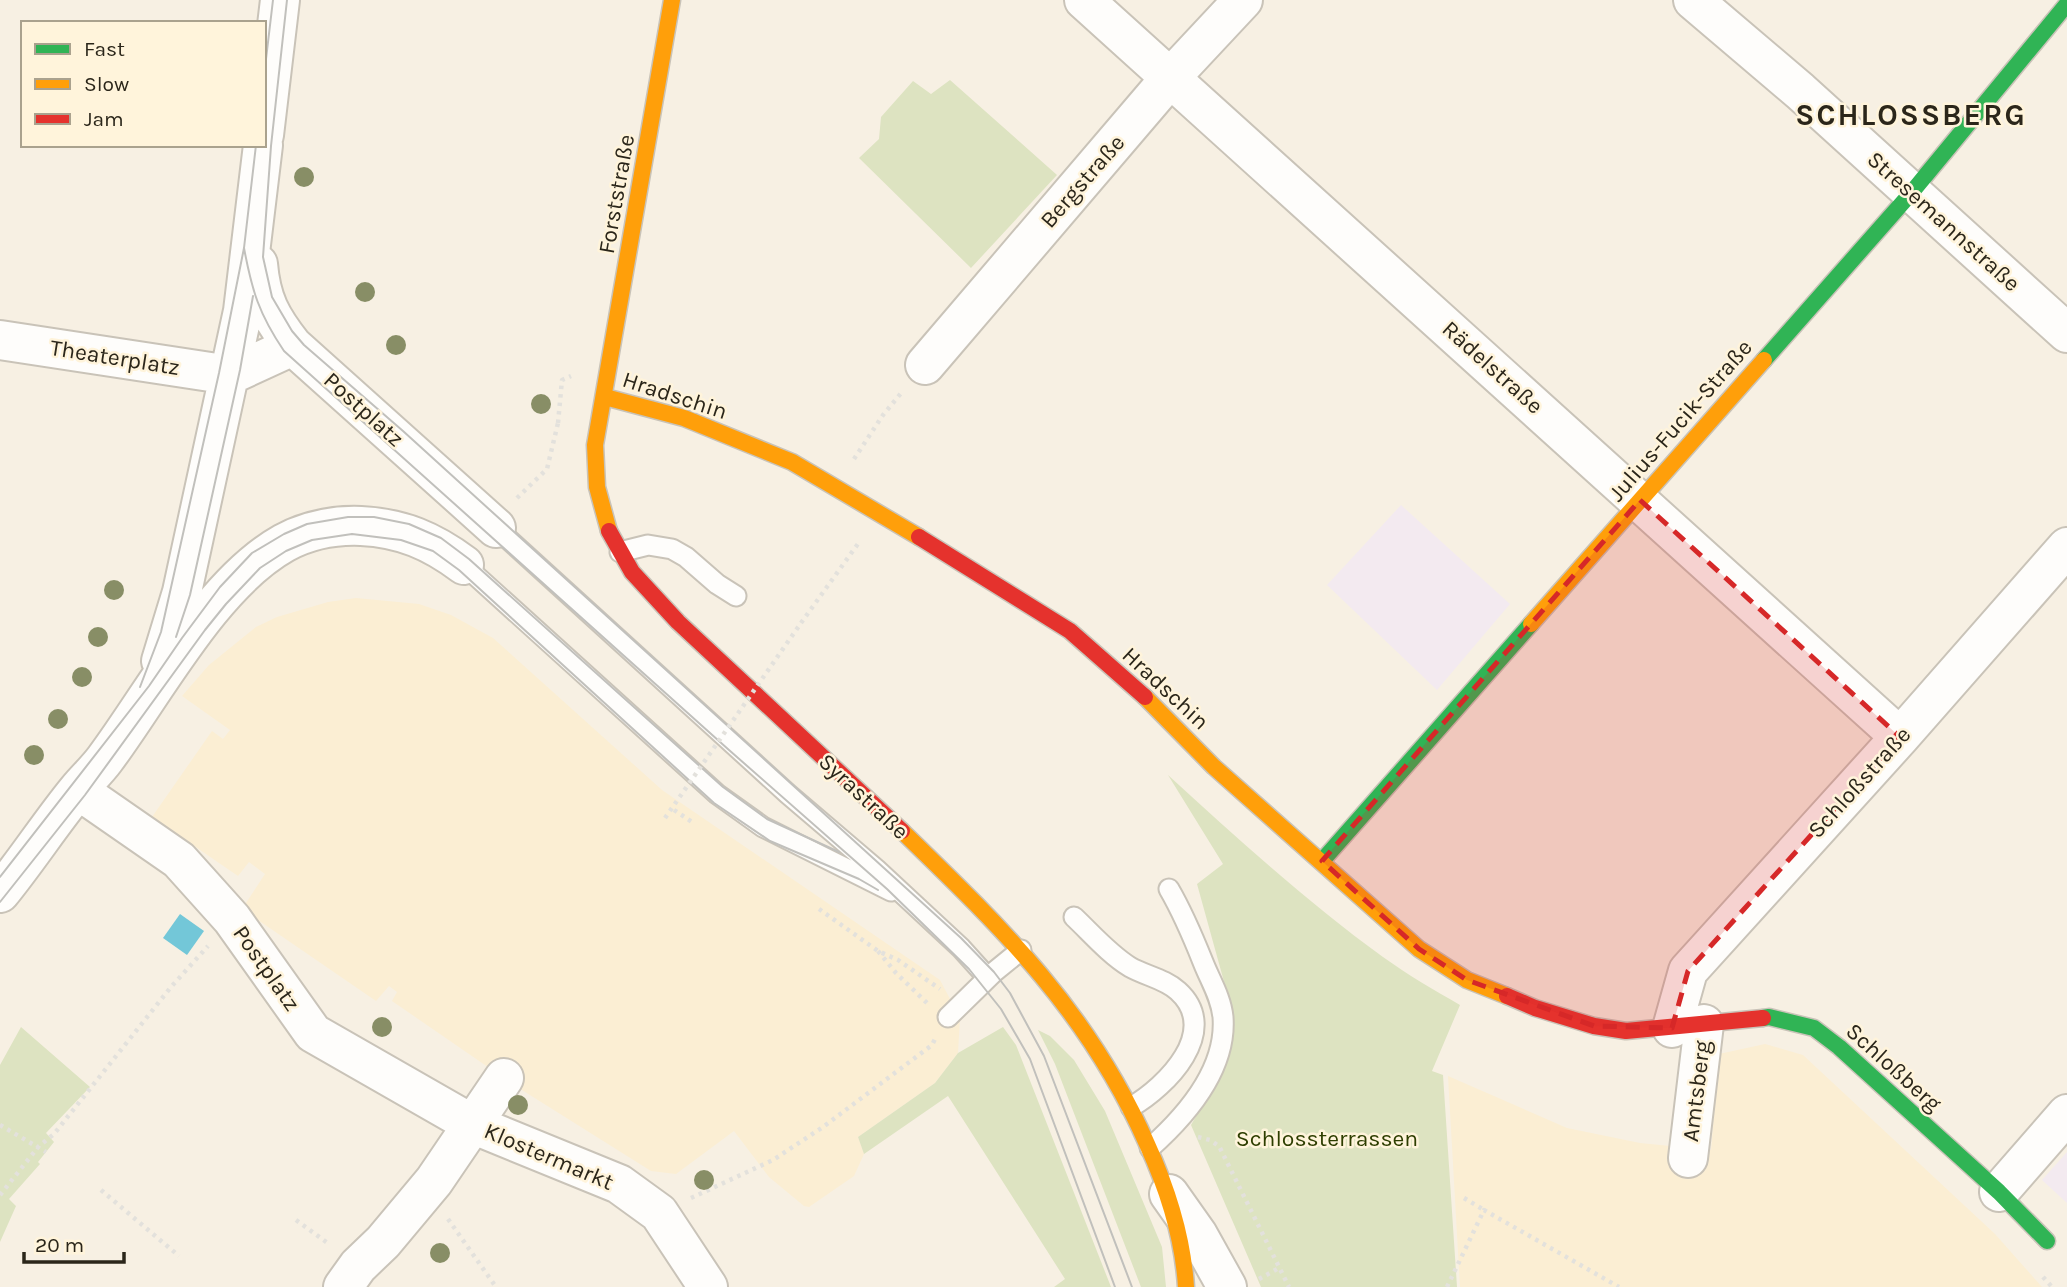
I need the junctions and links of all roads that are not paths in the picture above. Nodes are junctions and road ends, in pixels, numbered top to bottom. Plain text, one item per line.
1 (280, 0) edge
2 (672, 0) edge
3 (1084, 0) edge
4 (1243, 0) edge
5 (1693, 0) edge
6 (2067, 4) edge
7 (1171, 77) junction
8 (266, 118) edge
9 (263, 147) edge
10 (1912, 192) junction
11 (254, 224) junction
12 (2067, 332) edge
13 (0, 340) edge
14 (293, 346) junction
15 (925, 365) road end
16 (230, 375) junction
17 (605, 397) junction
18 (1640, 500) junction
19 (504, 516) joint
20 (2067, 547) edge
21 (620, 552) junction
22 (464, 565) joint
23 (182, 592) junction
24 (736, 596) dead end
25 (220, 598) junction
26 (140, 707) junction
27 (1900, 737) junction
28 (78, 790) junction
29 (1322, 861) junction
30 (1169, 889) dead end
31 (0, 893) edge
32 (907, 900) junction
33 (1074, 917) dead end
34 (1021, 950) junction
35 (988, 978) junction
36 (939, 1019) road end
37 (1688, 1026) junction
38 (505, 1078) dead end
39 (1131, 1107) junction
40 (2067, 1114) edge
41 (472, 1124) junction
42 (1150, 1148) junction
43 (1688, 1158) dead end
44 (1999, 1192) junction
45 (1169, 1193) junction
46 (2047, 1241) dead end
47 (343, 1287) edge
48 (708, 1287) edge
49 (1186, 1287) edge
50 (1227, 1287) edge

1 - 8 street
2 - 17 street, Forststraße
3 - 7 street, Rädelstraße
4 - 7 street, Bergstraße
5 - 10 street, Stresemannstraße
6 - 10 street, Julius-Fucik-Straße
7 - 15 street, Bergstraße
7 - 18 street, Rädelstraße
9 - 11 street, Postplatz
10 - 12 street, Stresemannstraße
10 - 18 street, Julius-Fucik-Straße
11 - 14 street, Postplatz
11 - 16 street, Postplatz
13 - 16 street, Theaterplatz
14 - 16 street
14 - 19 street, Postplatz
16 - 23 street, Postplatz
17 - 21 street, Syrastraße
17 - 29 street, Hradschin
18 - 27 street, Rädelstraße
18 - 29 street, Julius-Fucik-Straße
19 - 32 lane
20 - 27 street, Schloßstraße
21 - 24 lane
21 - 34 street, Syrastraße
22 - 25 street, Postplatz
22 - 32 lane
23 - 25 street
23 - 26 street, Postplatz
25 - 26 street, Postplatz
26 - 28 street, Postplatz
27 - 37 street, Schloßstraße
28 - 31 street, Postplatz
28 - 41 street, Postplatz
29 - 37 street, Hradschin
30 - 42 lane
32 - 35 lane
33 - 39 lane
34 - 35 lane
34 - 39 street, Syrastraße
35 - 36 lane
37 - 43 street, Amtsberg
37 - 44 street, Schloßberg
38 - 41 street
39 - 42 street, Syrastraße
40 - 44 street
41 - 47 street
41 - 48 street, Klostermarkt
42 - 45 street, Syrastraße
44 - 46 street, Schloßberg
45 - 49 street, Syrastraße
45 - 50 street, Syrastraße

